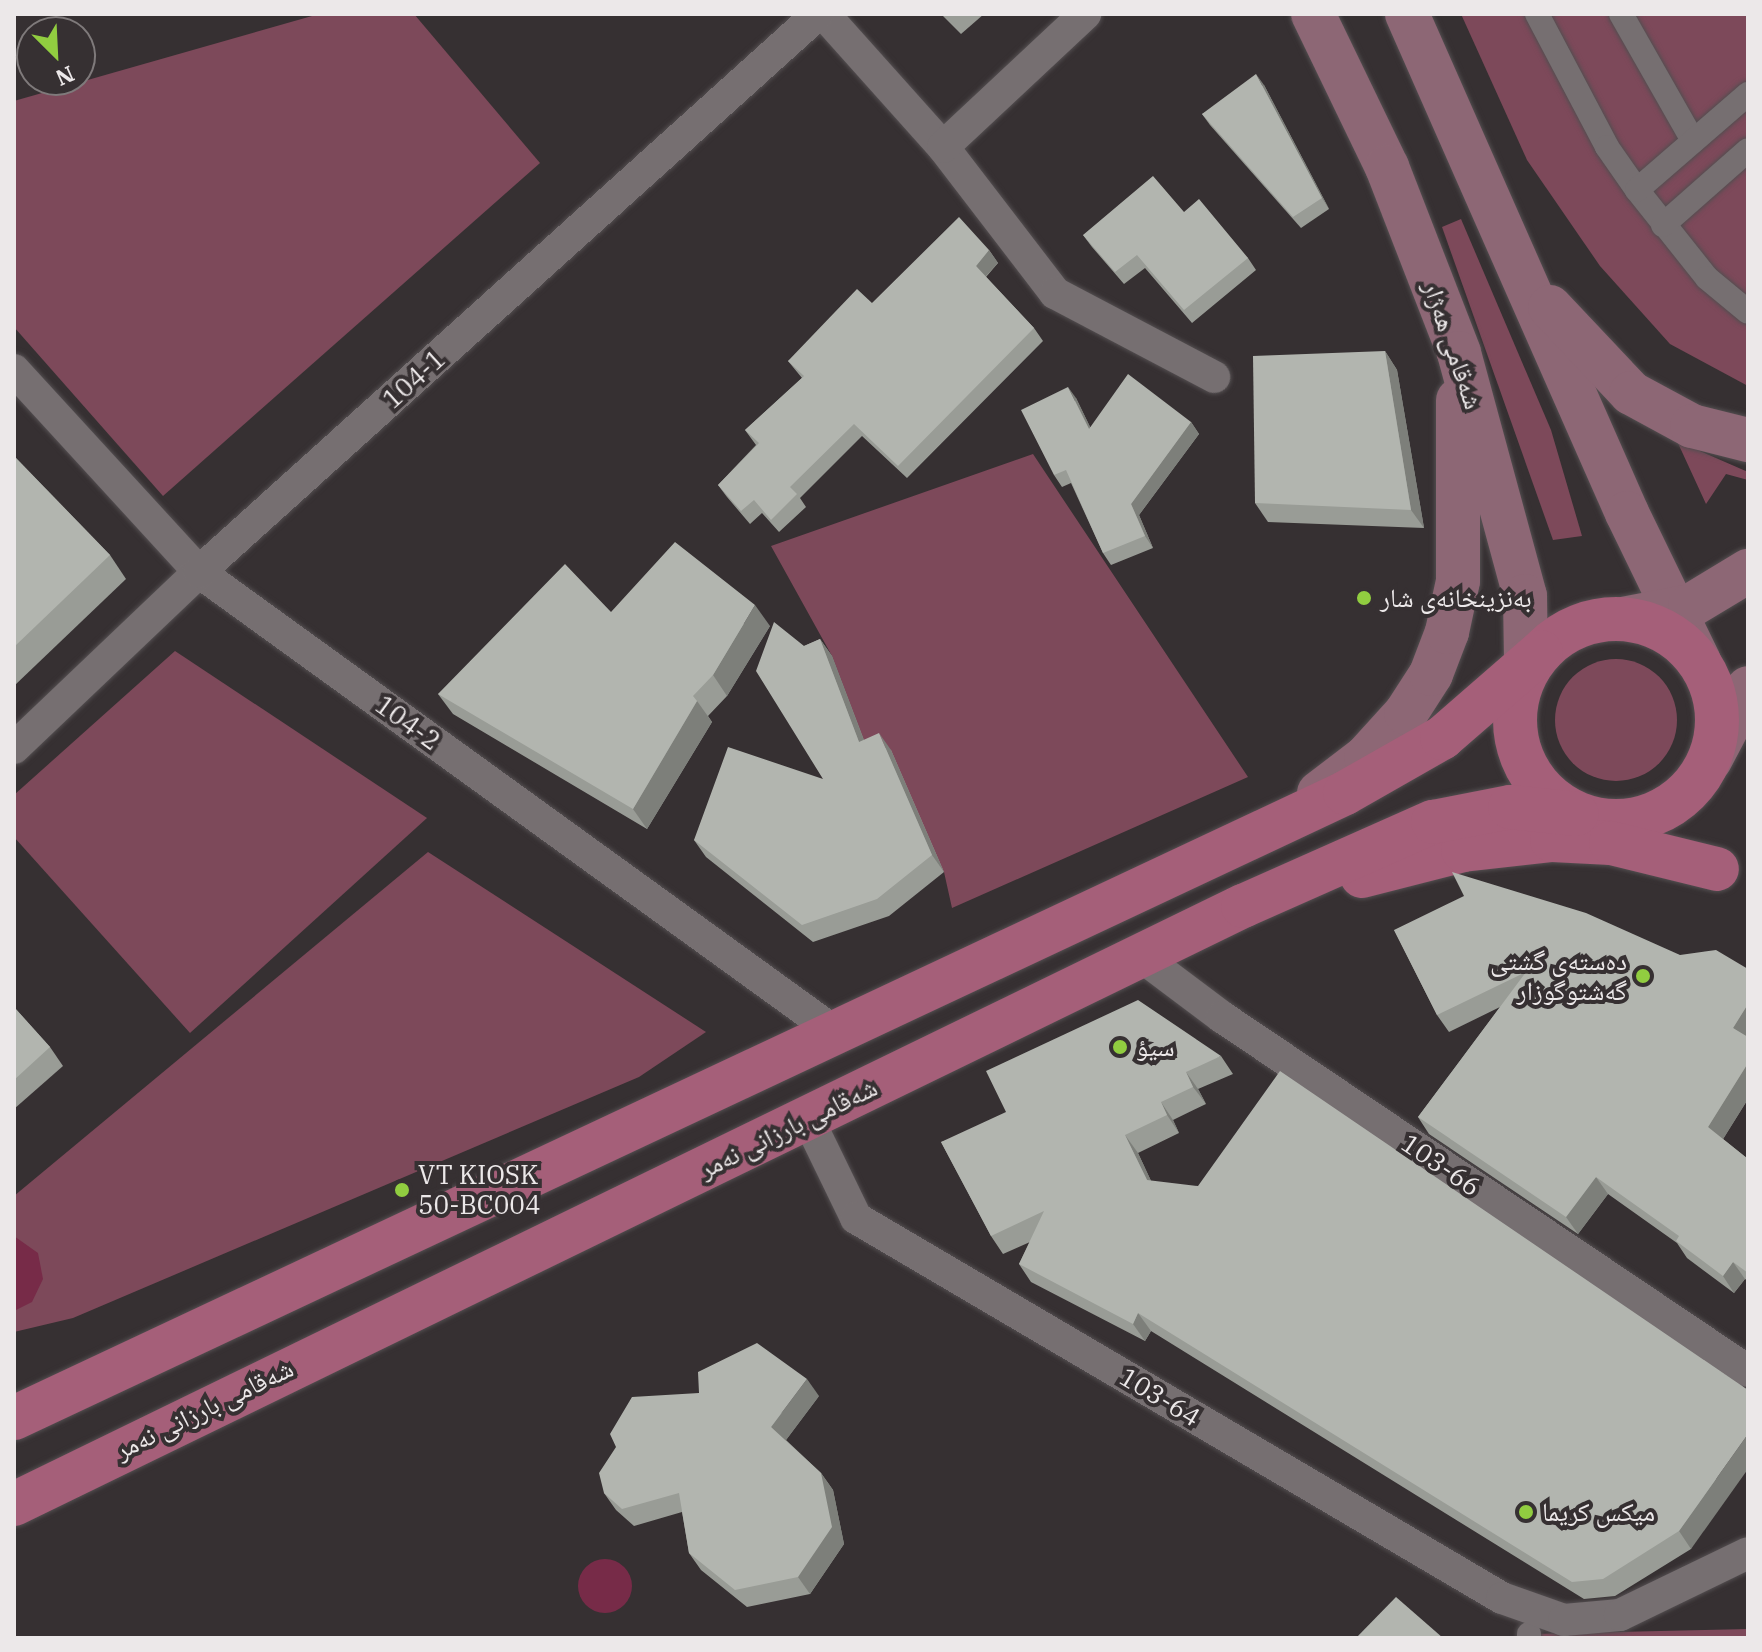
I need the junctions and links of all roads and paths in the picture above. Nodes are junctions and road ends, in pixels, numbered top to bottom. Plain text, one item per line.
1 (818, 14) edge
2 (824, 14) edge
3 (1085, 14) edge
4 (1313, 14) edge
5 (1407, 14) edge
6 (1537, 14) edge
7 (1621, 14) edge
8 (1748, 94) edge
9 (1693, 141) junction
10 (943, 147) junction
11 (1748, 150) edge
12 (1637, 190) junction
13 (1497, 209) junction
14 (1663, 225) junction
15 (1748, 312) edge
16 (1459, 353) junction
17 (14, 370) edge
18 (1214, 377) dead end
19 (1748, 440) edge
20 (1748, 571) edge
21 (199, 572) junction
22 (1676, 610) junction
23 (1622, 619) junction
24 (1699, 661) junction
25 (1528, 672) junction
26 (1745, 703) edge
27 (14, 748) edge
28 (1710, 760) junction
29 (1593, 818) junction
30 (1253, 834) junction
31 (1733, 878) edge
32 (1243, 906) junction
33 (1138, 954) junction
34 (839, 1035) junction
35 (808, 1119) junction
36 (128, 1362) junction
37 (1748, 1371) edge
38 (14, 1384) edge
39 (14, 1418) edge
40 (88, 1466) junction
41 (14, 1504) edge
42 (14, 1530) edge
43 (1748, 1553) edge

1 - 21 street, 104-1
2 - 10 street
3 - 10 street
4 - 16 main road, شەقامی هەژار
5 - 13 main road
6 - 12 street
7 - 9 street
8 - 9 street
9 - 12 street
10 - 18 street
11 - 14 street
12 - 14 street
13 - 19 main road
13 - 22 main road
14 - 15 street
16 - 25 main road, شەقامی هەژار
16 - 30 main road
17 - 21 street, 104-2
20 - 22 main road
21 - 27 street, 104-1
21 - 34 street, 104-2
22 - 23 main road
22 - 24 main road
23 - 24 main road, شەقامی بارزانی نەمر
23 - 25 main road, شەقامی بارزانی نەمر
24 - 26 main road, شەقامی بارزانی نەمر
24 - 28 main road, شەقامی بارزانی نەمر
25 - 29 main road, شەقامی بارزانی نەمر
25 - 30 main road, شەقامی بارزانی نەمر
26 - 28 main road
28 - 29 main road, شەقامی بارزانی نەمر
29 - 31 main road, شەقامی بارزانی نەمر
29 - 32 main road, شەقامی بارزانی نەمر
30 - 34 main road, شەقامی بارزانی نەمر
31 - 32 main road
32 - 33 main road, شەقامی بارزانی نەمر
33 - 35 main road, شەقامی بارزانی نەمر
33 - 37 street, 103-66
34 - 36 main road, شەقامی بارزانی نەمر
35 - 40 main road, شەقامی بارزانی نەمر
35 - 43 street, 103-64
36 - 38 main road
36 - 39 main road, شەقامی بارزانی نەمر
40 - 41 main road, شەقامی بارزانی نەمر
40 - 42 main road

